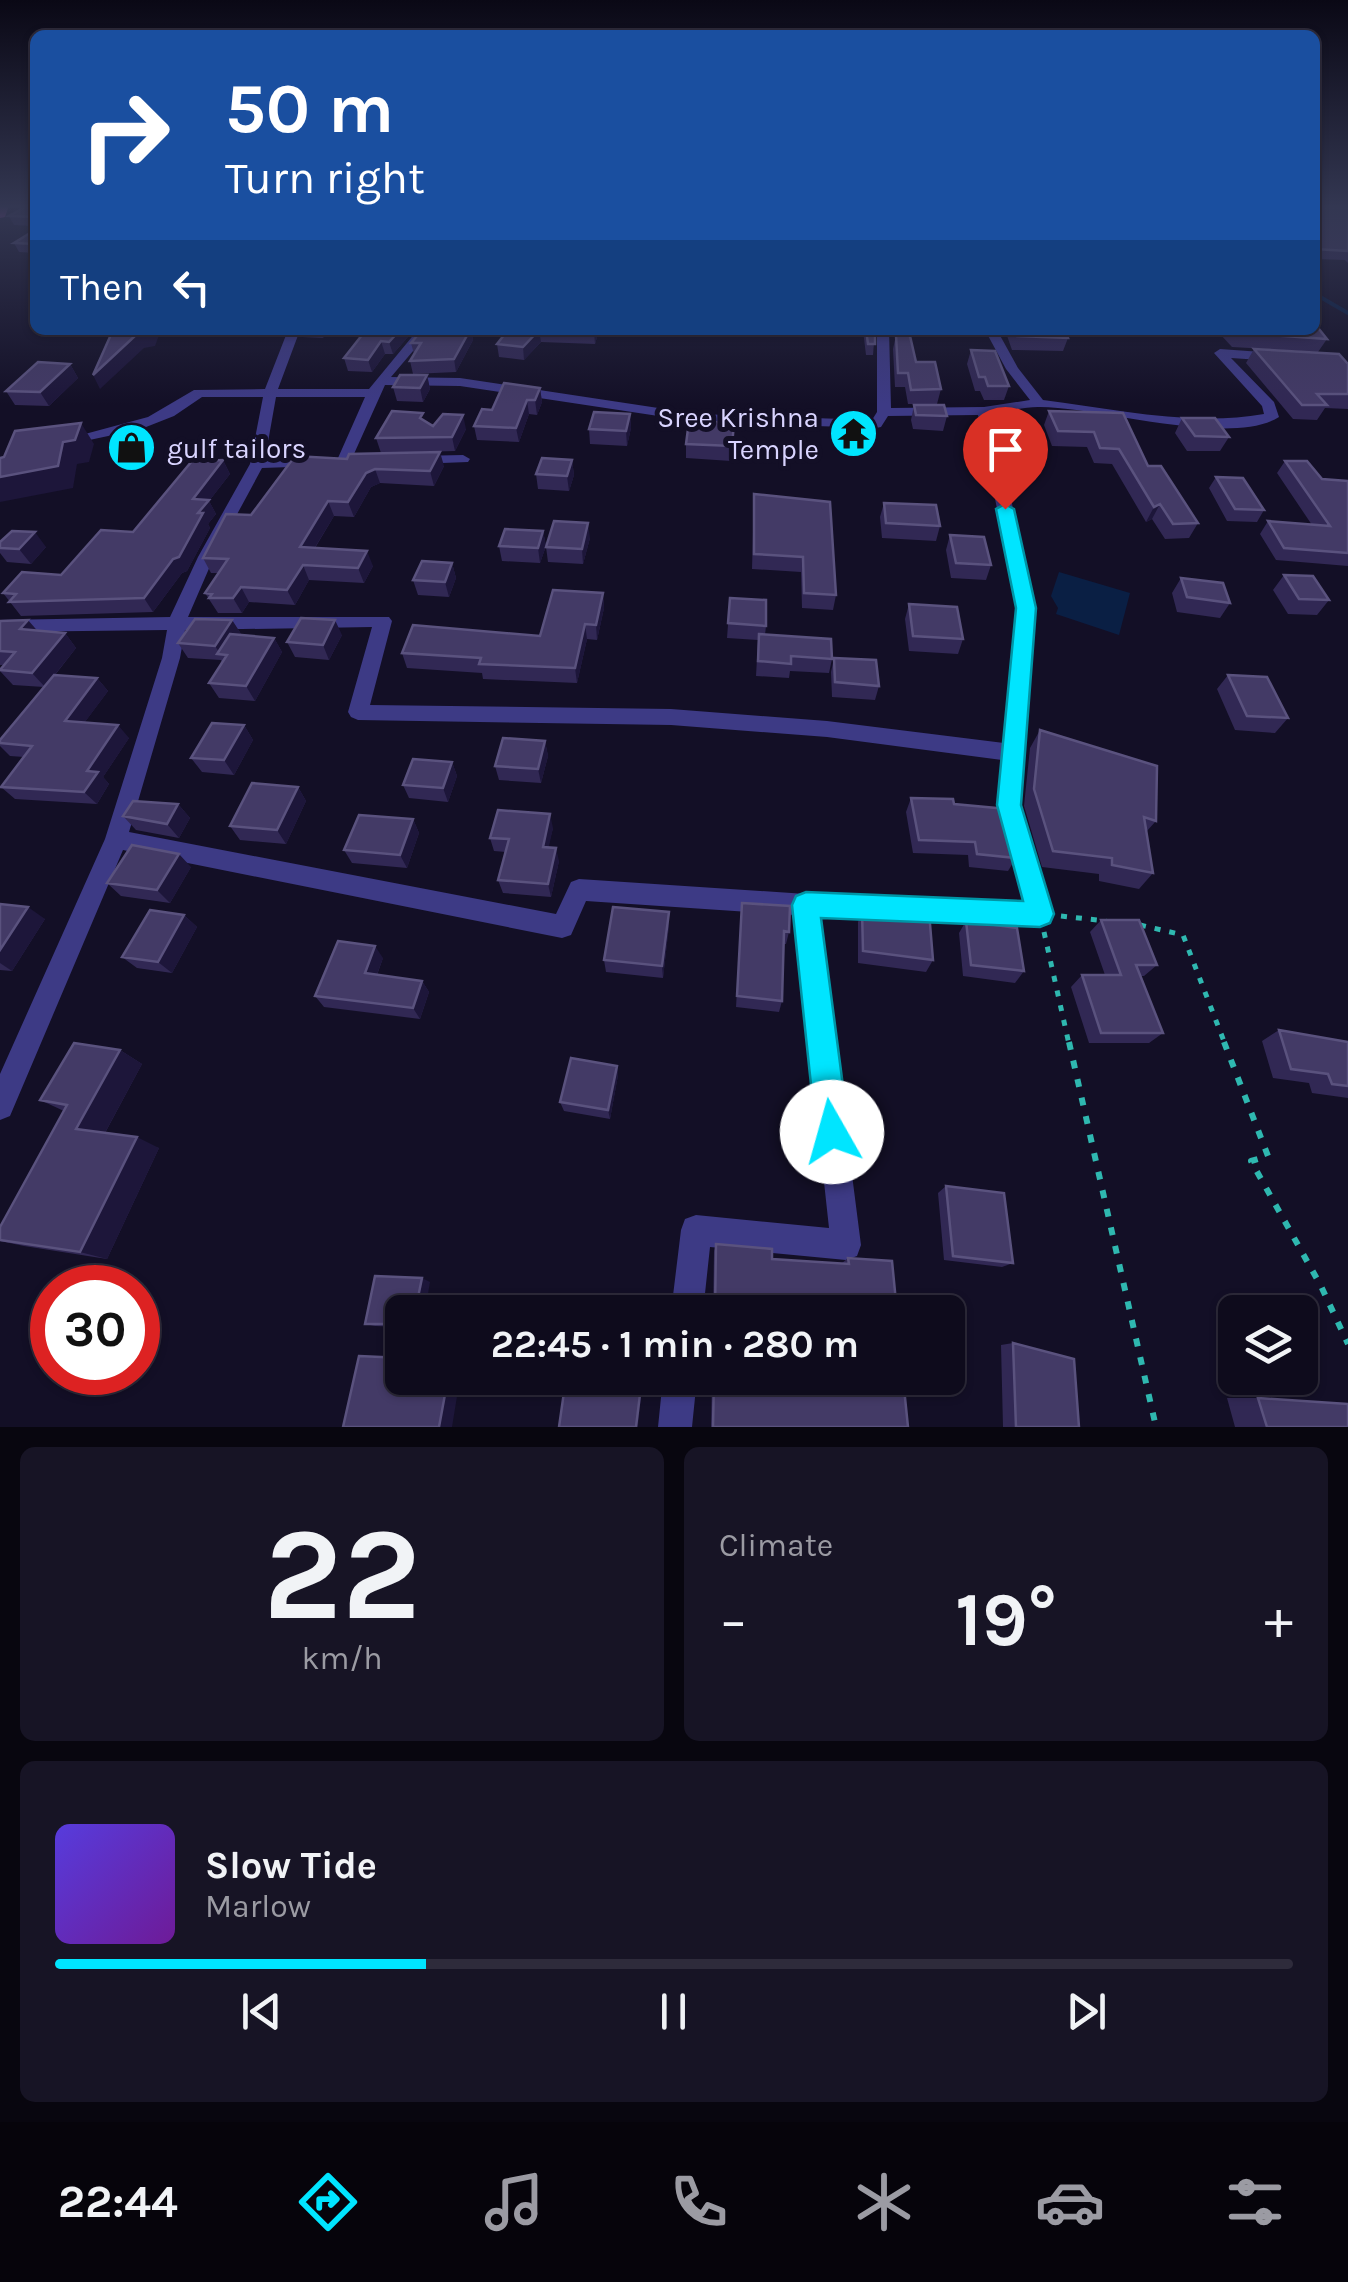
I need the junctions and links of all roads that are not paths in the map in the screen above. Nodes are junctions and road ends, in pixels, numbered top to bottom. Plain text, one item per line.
1 (292, 335) edge
2 (419, 335) edge
3 (883, 335) edge
4 (994, 335) edge
5 (1293, 358) edge
6 (377, 387) junction
7 (270, 393) junction
8 (1038, 403) junction
9 (984, 411) junction
10 (884, 412) junction
11 (50, 443) edge
12 (463, 459) dead end
13 (404, 460) edge
14 (256, 464) junction
15 (177, 622) junction
16 (0, 626) edge
17 (1014, 753) junction
18 (116, 839) junction
19 (806, 905) junction
20 (0, 1106) edge
21 (689, 1295) edge
22 (678, 1395) edge
23 (675, 1427) edge

1 - 7 street
2 - 6 street
3 - 10 street
4 - 8 street
5 - 8 street
6 - 7 street
6 - 10 street
6 - 14 street
7 - 11 street
7 - 14 street
8 - 9 street
9 - 10 street
9 - 17 street
12 - 13 street
14 - 15 street
15 - 16 street
15 - 17 street
15 - 18 street
17 - 19 street
18 - 19 street
18 - 20 street
19 - 21 street
22 - 23 street

